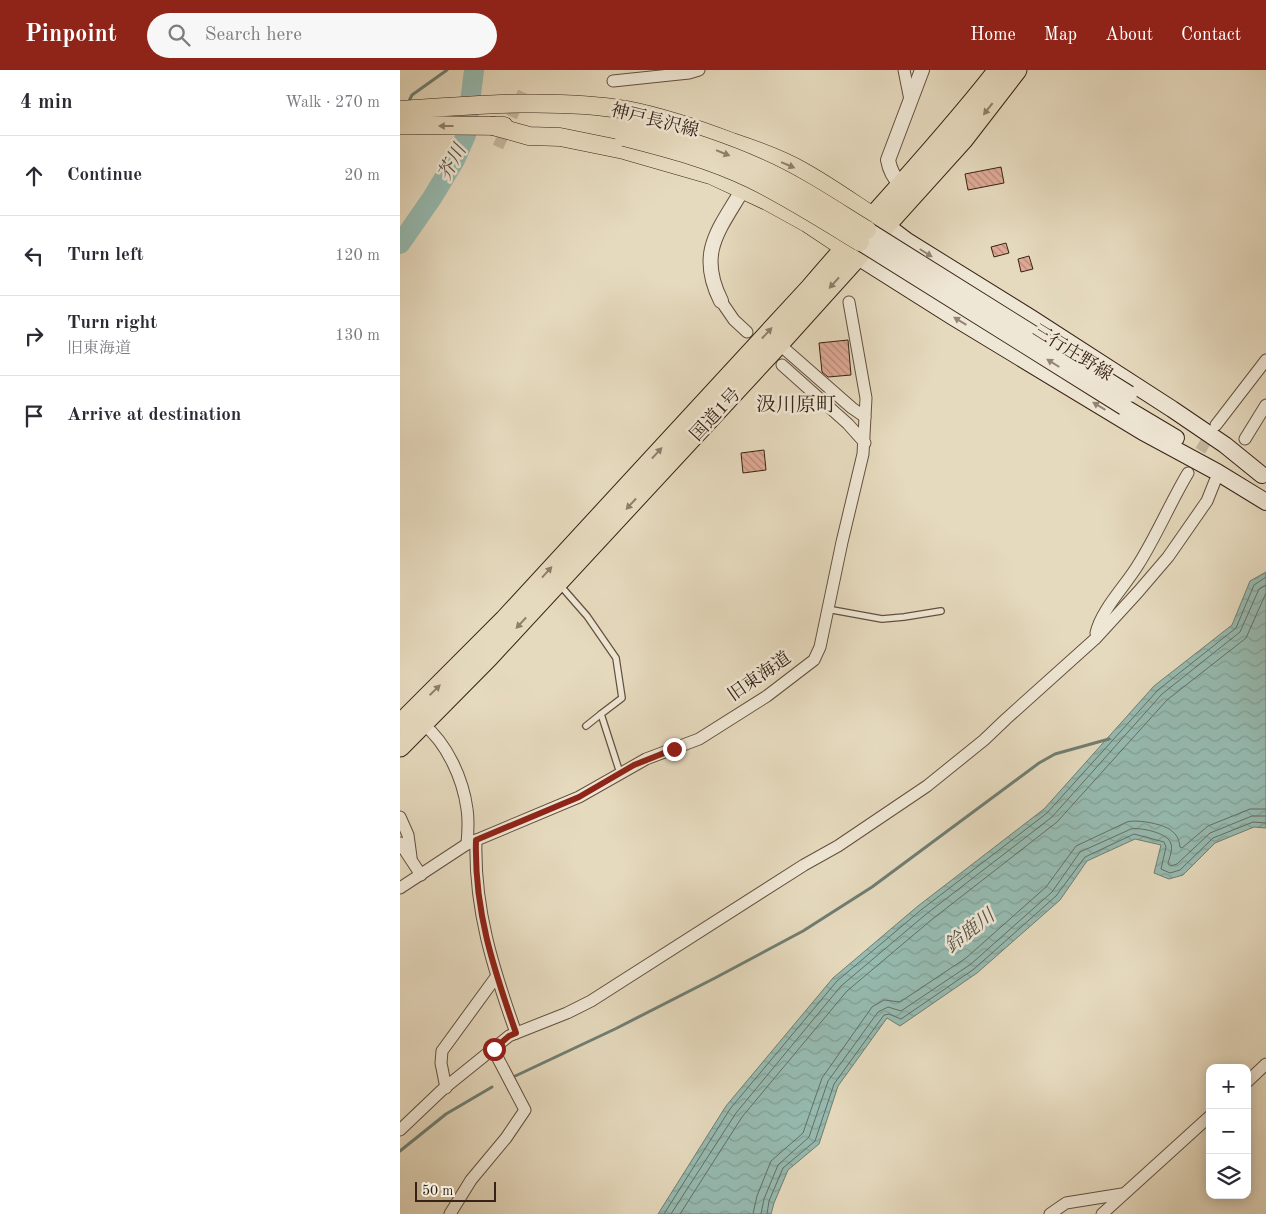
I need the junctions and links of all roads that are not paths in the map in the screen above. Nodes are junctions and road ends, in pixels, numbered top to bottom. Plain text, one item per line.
1 (699, 70) edge
2 (904, 70) edge
3 (922, 70) edge
4 (998, 70) edge
5 (1017, 70) edge
6 (612, 81) dead end
7 (910, 100) junction
8 (400, 111) edge
9 (498, 115) junction
10 (400, 125) edge
11 (625, 130) junction
12 (902, 186) junction
13 (743, 189) junction
14 (865, 237) junction
15 (721, 302) joint
16 (849, 302) dead end
17 (747, 332) dead end
18 (779, 344) junction
19 (1266, 360) edge
20 (782, 365) dead end
21 (1127, 401) junction
22 (1266, 404) edge
23 (865, 417) junction
24 (1216, 425) tunnel mouth
25 (1244, 439) dead end
26 (865, 443) junction
27 (1216, 471) junction
28 (1188, 473) tunnel mouth
29 (1264, 476) edge
30 (1266, 494) edge
31 (1266, 502) edge
32 (558, 583) junction
33 (827, 609) junction
34 (941, 611) dead end
35 (1095, 639) junction
36 (601, 714) junction
37 (400, 724) edge
38 (423, 724) junction
39 (586, 726) dead end
40 (400, 747) edge
41 (620, 773) junction
42 (400, 817) edge
43 (400, 834) edge
44 (471, 842) junction
45 (400, 843) edge
46 (411, 857) junction
47 (421, 875) junction
48 (400, 888) edge
49 (496, 977) junction
50 (516, 1033) junction
51 (494, 1049) junction
52 (1266, 1064) edge
53 (1251, 1078) edge
54 (446, 1088) junction
55 (1206, 1120) edge
56 (400, 1130) edge
57 (1122, 1194) junction
58 (450, 1214) edge
59 (1050, 1214) edge
60 (1102, 1214) edge

1 - 6 street
2 - 7 street
3 - 7 street
4 - 12 highway, 国道1号
5 -> 14 highway, 国道1号
7 - 12 street
8 - 9 main road, 神戸長沢線
9 -> 10 main road, 神戸長沢線
9 - 11 main road, 神戸長沢線
9 - 11 main road, 神戸長沢線
11 - 13 main road, 神戸長沢線
11 - 14 main road, 神戸長沢線, bridge
11 -> 14 main road, 神戸長沢線
12 - 14 highway, 国道1号
13 - 14 main road, 神戸長沢線
13 - 15 street
14 -> 18 highway, 国道1号
14 - 21 main road, 三行庄野線, bridge
27 -> 14 main road, 三行庄野線
14 -> 29 main road, 三行庄野線
37 -> 14 highway, 国道1号
15 - 17 street
16 - 23 street, 旧東海道
18 - 23 street
18 -> 32 highway, 国道1号
19 - 24 street
20 - 26 street
21 - 27 main road, 三行庄野線
21 - 29 main road, 三行庄野線
22 - 25 street
23 - 26 street, 旧東海道
26 - 33 street, 旧東海道
27 - 30 main road, 三行庄野線
27 - 31 main road, 三行庄野線
27 - 35 street
28 - 35 street
32 - 36 lane
32 -> 38 highway, 国道1号
33 - 34 lane
33 - 41 street, 旧東海道
35 - 50 street
36 - 39 lane
36 - 41 lane
38 - 40 highway, 国道1号
38 - 44 street
41 - 44 street, 旧東海道
42 - 46 street
43 - 46 street
44 - 47 street, 旧東海道
44 - 49 street
45 - 46 street
46 - 47 street
47 - 48 street, 旧東海道
49 - 50 street
49 - 54 street
50 - 51 street
51 - 54 street
51 - 58 street
52 - 53 street
54 - 56 street
55 - 57 street
57 - 59 street
57 - 60 street

